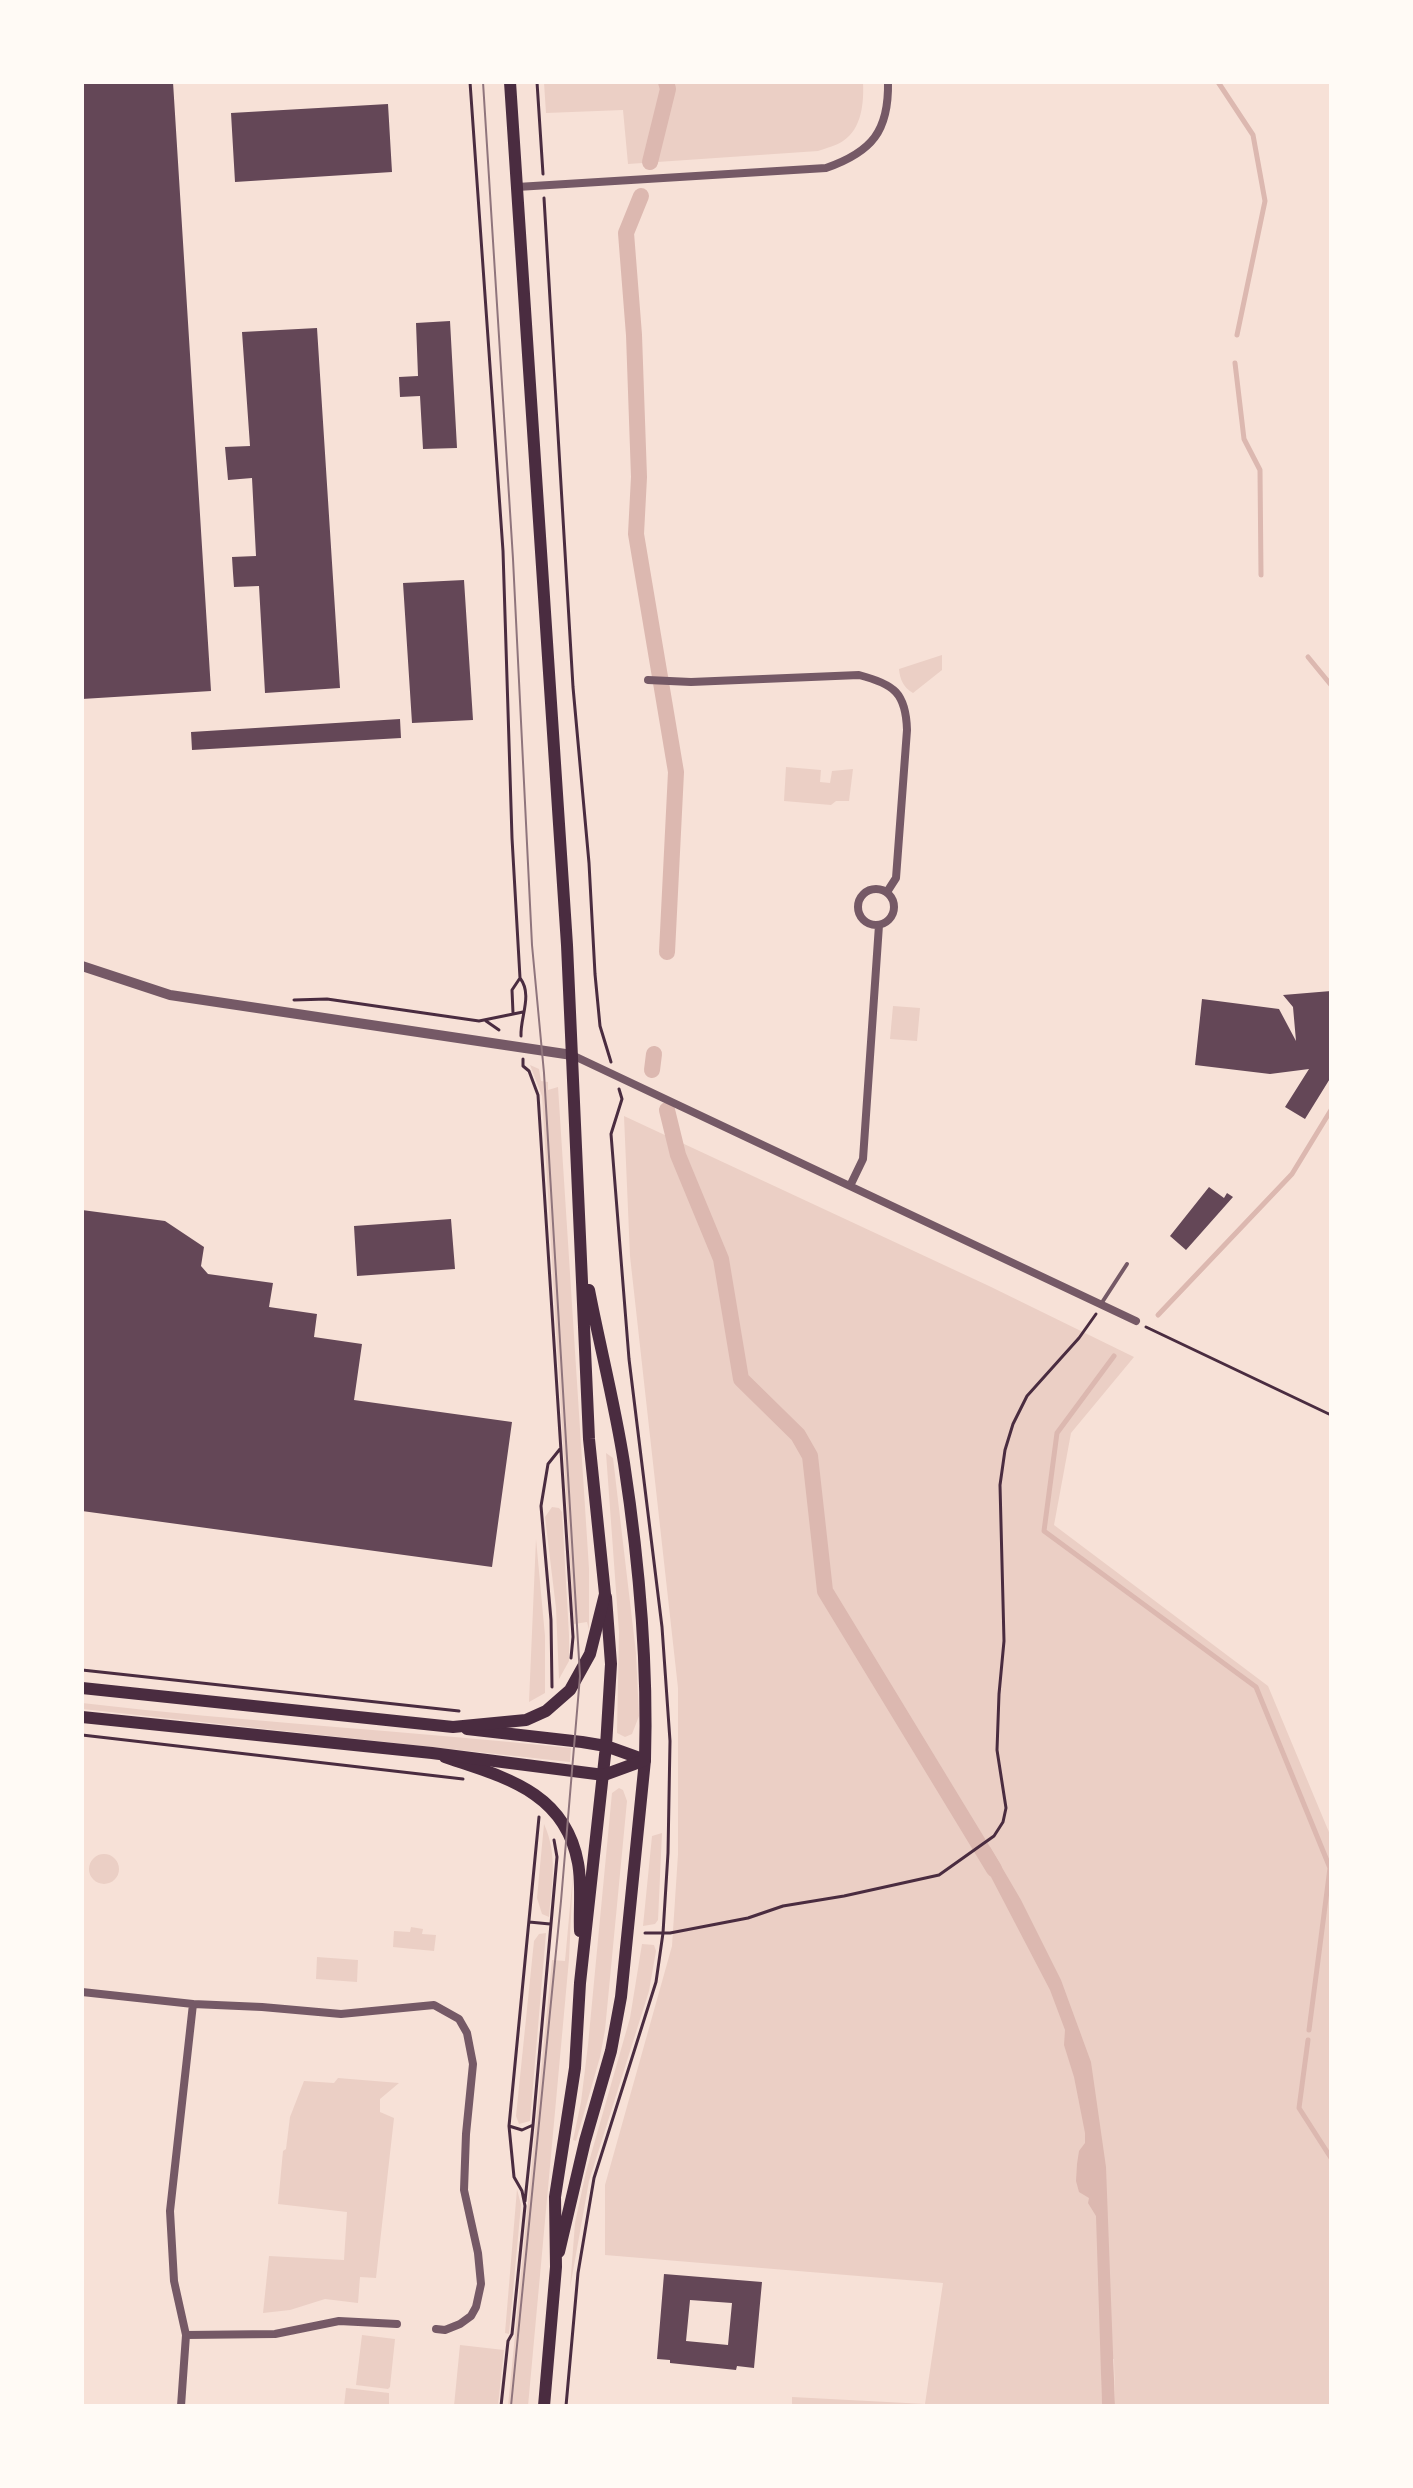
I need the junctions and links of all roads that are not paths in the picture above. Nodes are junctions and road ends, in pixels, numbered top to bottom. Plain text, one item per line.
1 (510, 82) edge
2 (888, 82) edge
3 (517, 187) junction
4 (649, 680) dead end
5 (887, 892) junction
6 (879, 925) junction
7 (82, 966) edge
8 (572, 1055) junction
9 (850, 1186) junction
10 (581, 1256) junction
11 (1127, 1264) dead end
12 (1101, 1304) junction
13 (1136, 1321) road end
14 (605, 1594) junction
15 (82, 1688) edge
16 (82, 1717) edge
17 (453, 1727) junction
18 (606, 1746) junction
19 (432, 1753) junction
20 (645, 1760) junction
21 (604, 1775) junction
22 (580, 1983) junction
23 (82, 1992) edge
24 (193, 2004) junction
25 (556, 2267) junction
26 (397, 2324) dead end
27 (436, 2329) dead end
28 (186, 2335) junction
29 (181, 2406) edge
30 (544, 2406) edge

1 - 3 main road
2 - 3 street
3 - 8 main road
4 - 5 street
5 - 6 street
5 - 6 street
6 - 9 street
7 - 8 street
8 - 9 street
8 - 10 main road
9 - 12 street
10 - 14 main road
10 - 20 main road
11 - 12 lane
12 - 13 street
14 - 17 main road
14 - 18 main road
15 - 17 main road
16 - 19 main road
17 - 18 main road
18 - 20 main road
18 - 21 main road
19 - 21 main road
19 - 22 main road
20 - 21 main road
20 - 25 main road
21 - 22 main road
22 - 25 main road
23 - 24 street
24 - 27 street
24 - 28 street
25 - 30 main road
26 - 28 street
28 - 29 street

